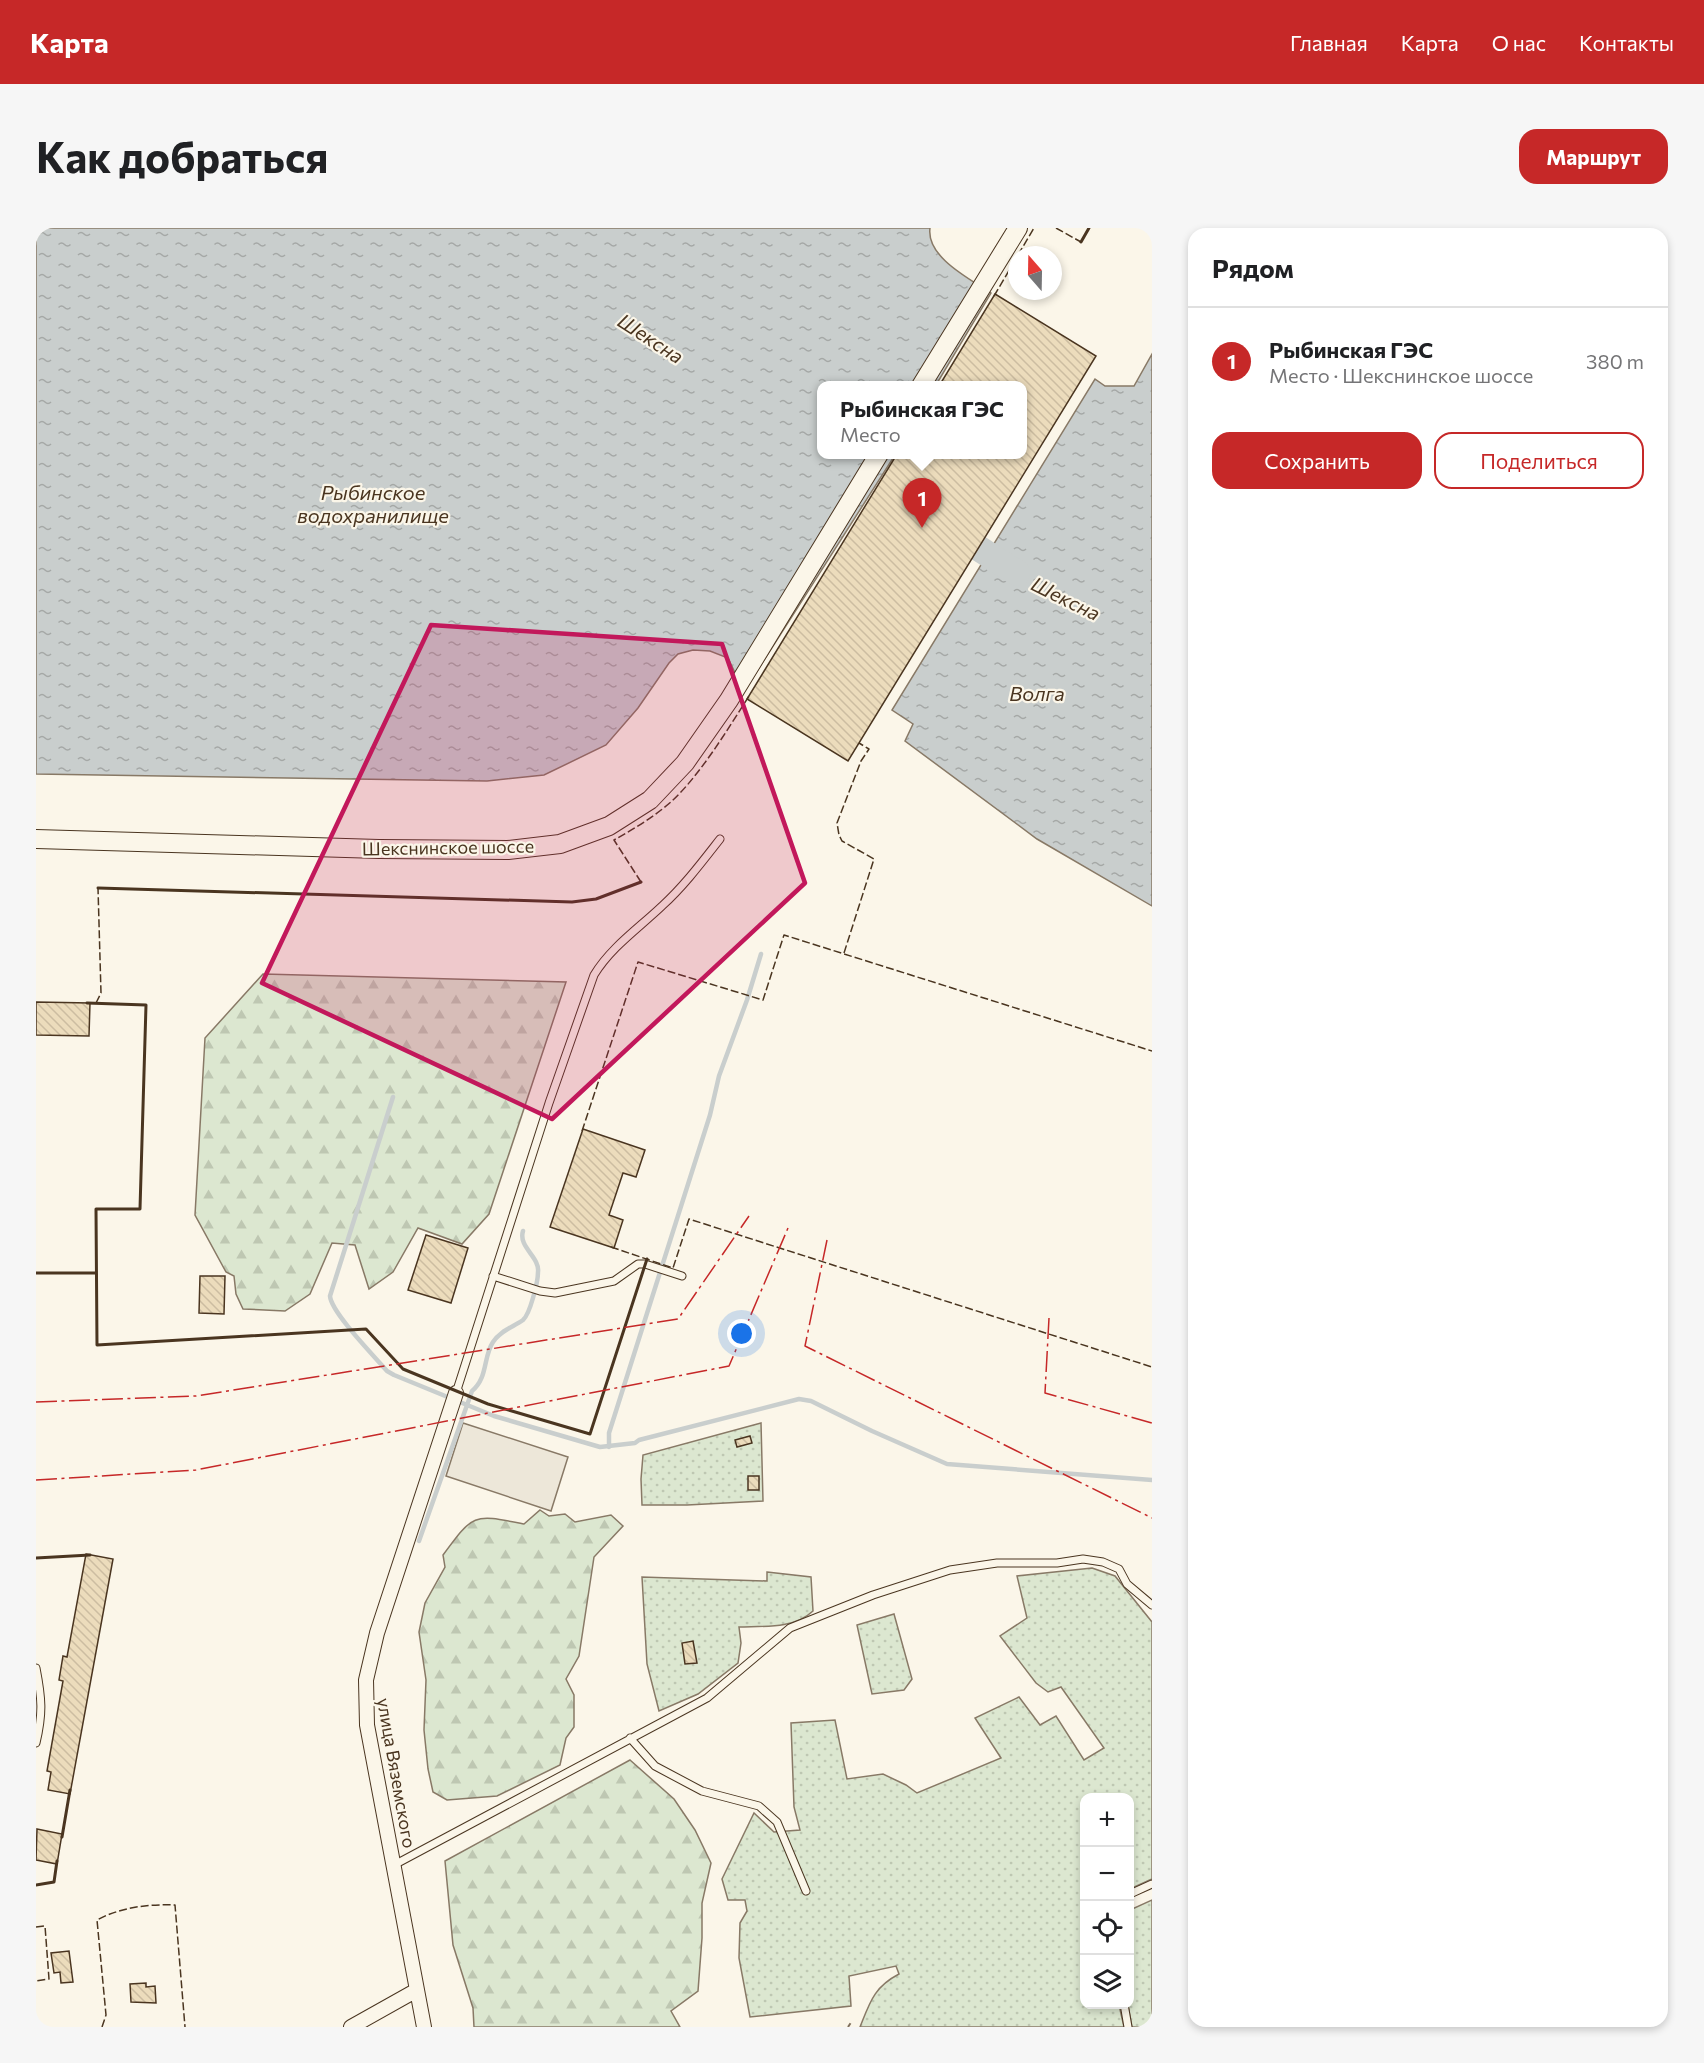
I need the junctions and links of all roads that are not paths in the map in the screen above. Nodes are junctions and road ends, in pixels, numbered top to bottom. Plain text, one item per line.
1 (1018, 228) edge
2 (924, 381) edge
3 (876, 459) edge
4 (36, 839) edge
5 (720, 839) dead end
6 (493, 1276) junction
7 (682, 1276) dead end
8 (456, 1392) joint
9 (1152, 1605) edge
10 (36, 1668) edge
11 (630, 1738) junction
12 (36, 1743) edge
13 (394, 1865) junction
14 (1152, 1884) edge
15 (806, 1892) dead end
16 (1134, 1892) edge
17 (417, 1990) junction
18 (1125, 2009) edge
19 (351, 2027) edge
20 (424, 2027) edge
21 (1128, 2027) edge

1 - 2 main road
3 - 4 main road, Шекснинское шоссе
5 - 6 lane
6 - 7 lane
6 - 8 lane
8 - 13 street, улица Вяземского
9 - 11 lane
10 - 12 lane
11 - 13 lane
11 - 15 lane
13 - 17 street, улица Вяземского
14 - 16 lane
17 - 19 street
17 - 20 street, улица Вяземского
18 - 21 lane

